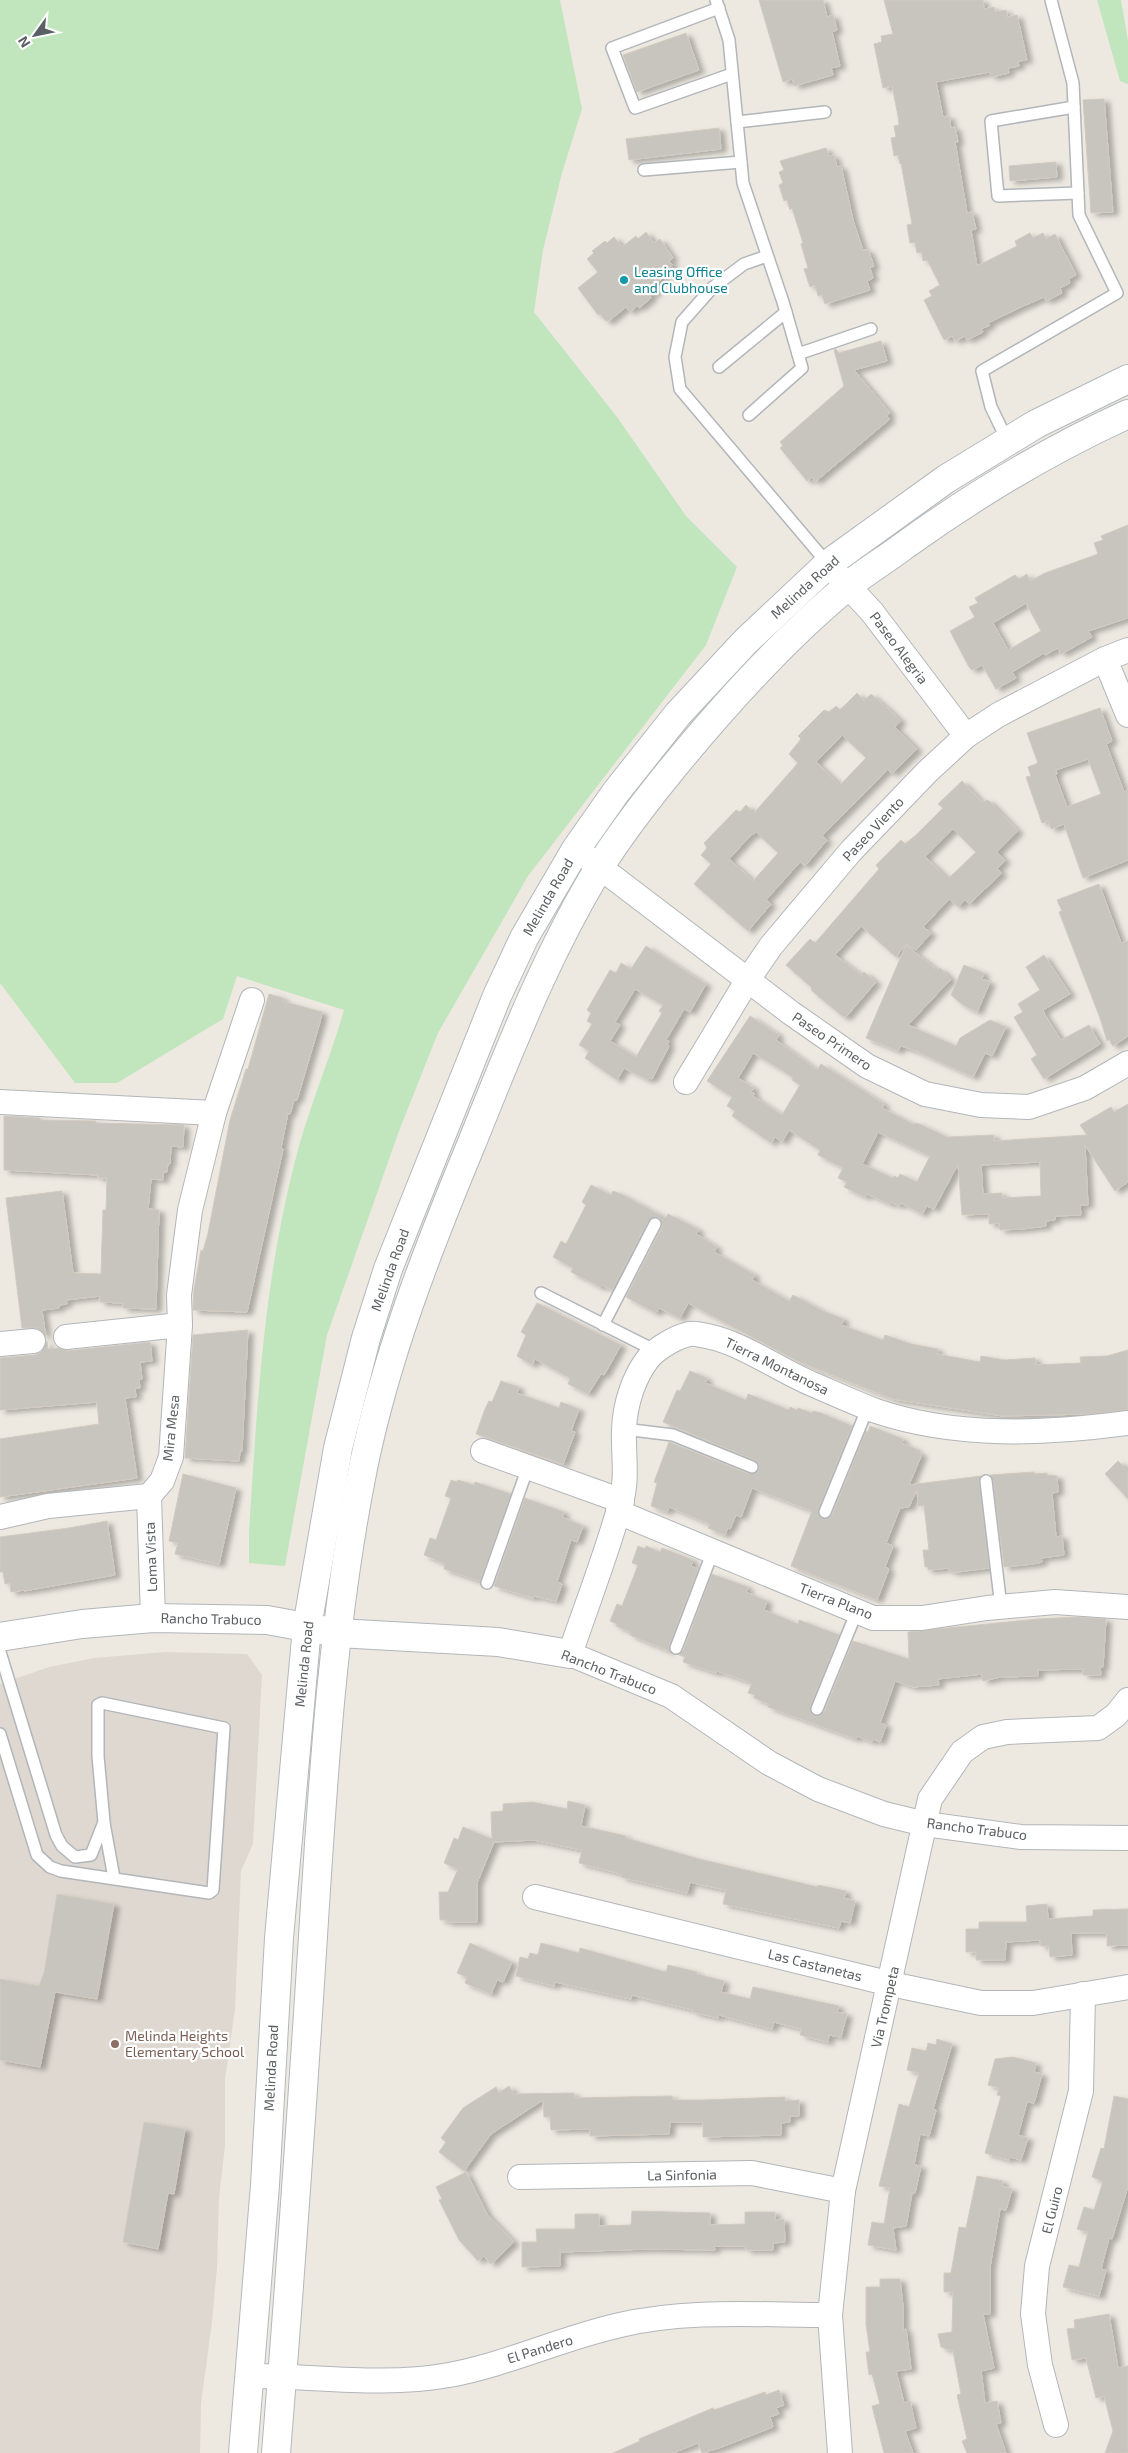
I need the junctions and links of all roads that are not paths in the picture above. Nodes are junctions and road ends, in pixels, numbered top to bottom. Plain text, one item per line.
1 (1051, 0) edge
2 (718, 4) edge
3 (732, 74) junction
4 (1074, 107) junction
5 (825, 112) dead end
6 (737, 122) junction
7 (741, 162) junction
8 (644, 170) dead end
9 (1078, 192) junction
10 (767, 256) junction
11 (786, 312) junction
12 (871, 329) dead end
13 (798, 354) junction
14 (718, 368) dead end
15 (1128, 379) edge
16 (1128, 414) edge
17 (749, 415) dead end
18 (1007, 440) junction
19 (828, 564) junction
20 (848, 586) junction
21 (1128, 650) edge
22 (1105, 659) junction
23 (1128, 715) edge
24 (966, 736) junction
25 (576, 849) junction
26 (600, 867) junction
27 (747, 981) junction
28 (252, 1000) dead end
29 (1128, 1063) edge
30 (686, 1082) dead end
31 (0, 1102) edge
32 (214, 1113) junction
33 (655, 1224) dead end
34 (541, 1293) dead end
35 (180, 1324) junction
36 (603, 1325) junction
37 (66, 1337) dead end
38 (32, 1341) dead end
39 (0, 1344) edge
40 (656, 1351) junction
41 (868, 1407) junction
42 (1128, 1423) edge
43 (624, 1429) junction
44 (483, 1452) dead end
45 (528, 1467) junction
46 (752, 1467) dead end
47 (986, 1481) dead end
48 (149, 1496) junction
49 (620, 1506) junction
50 (825, 1512) dead end
51 (0, 1516) edge
52 (713, 1551) junction
53 (487, 1583) dead end
54 (1001, 1607) junction
55 (1128, 1607) edge
56 (857, 1611) junction
57 (153, 1618) junction
58 (307, 1626) junction
59 (338, 1634) junction
60 (0, 1637) edge
61 (676, 1648) dead end
62 (0, 1652) edge
63 (570, 1654) junction
64 (1128, 1700) edge
65 (817, 1709) dead end
66 (0, 1734) edge
67 (104, 1822) junction
68 (925, 1824) junction
69 (1128, 1838) edge
70 (114, 1878) junction
71 (535, 1897) dead end
72 (891, 1984) junction
73 (1128, 1987) edge
74 (1083, 1994) junction
75 (520, 2177) dead end
76 (843, 2191) junction
77 (830, 2315) junction
78 (250, 2376) junction
79 (283, 2376) junction
80 (1056, 2425) dead end
81 (834, 2452) edge
82 (243, 2453) edge
83 (276, 2453) edge

1 - 4 lane
2 - 3 lane
2 - 3 lane
3 - 6 lane
4 - 9 lane
4 - 9 lane
5 - 6 lane
6 - 7 lane
7 - 8 lane
7 - 10 lane
9 - 18 lane
10 - 11 lane
10 - 19 lane
11 - 13 lane
11 - 14 lane
12 - 13 lane
13 - 17 lane
15 - 18 main road, Melinda Road
16 - 20 main road, Melinda Road
18 - 19 main road, Melinda Road
19 - 20 street, Paseo Alegria
19 - 25 main road, Melinda Road
20 - 24 street, Paseo Alegria
20 - 26 main road, Melinda Road
21 - 22 street, Paseo Viento
22 - 23 street
22 - 24 street, Paseo Viento
24 - 27 street, Paseo Viento
25 - 26 street, Paseo Primero
25 - 58 main road, Melinda Road
26 - 27 street, Paseo Primero
26 - 59 main road, Melinda Road
27 - 29 street, Paseo Primero
27 - 30 street, Paseo Viento
28 - 32 street, Mira Mesa
31 - 32 street
32 - 35 street, Mira Mesa
33 - 36 lane
34 - 36 lane
35 - 37 street
35 - 48 street, Mira Mesa
36 - 40 lane
38 - 39 street
40 - 41 street, Tierra Montanosa
40 - 43 street, Tierra Montanosa
41 - 42 street, Tierra Montanosa
41 - 50 lane
43 - 46 lane
43 - 49 street, Tierra Montanosa
44 - 45 street, Tierra Plano
45 - 49 street, Tierra Plano
45 - 53 lane
47 - 54 lane
48 - 51 street
48 - 57 street, Loma Vista
49 - 52 street, Tierra Plano
49 - 63 street, Tierra Montanosa
52 - 56 street, Tierra Plano
52 - 61 lane
54 - 55 street, Tierra Plano
54 - 56 street, Tierra Plano
56 - 65 lane
57 - 58 main road, Rancho Trabuco
57 - 60 main road, Rancho Trabuco
58 - 59 main road, Rancho Trabuco
58 - 78 main road, Melinda Road
59 - 63 main road, Rancho Trabuco
59 - 79 main road, Melinda Road
62 - 67 lane
63 - 68 street, Rancho Trabuco
64 - 68 street, Via Trompeta
66 - 70 lane
67 - 70 lane
67 - 70 lane
68 - 69 street, Rancho Trabuco
68 - 72 street, Via Trompeta
71 - 72 street, Las Castanetas
72 - 74 street, Las Castanetas
72 - 76 street, Via Trompeta
73 - 74 street, Las Castanetas
74 - 80 street, El Guiro
75 - 76 street, La Sinfonia
76 - 77 street, Via Trompeta
77 - 79 street, El Pandero
77 - 81 street, Via Trompeta
78 - 79 street, El Pandero
78 - 82 main road, Melinda Road
79 - 83 main road, Melinda Road

